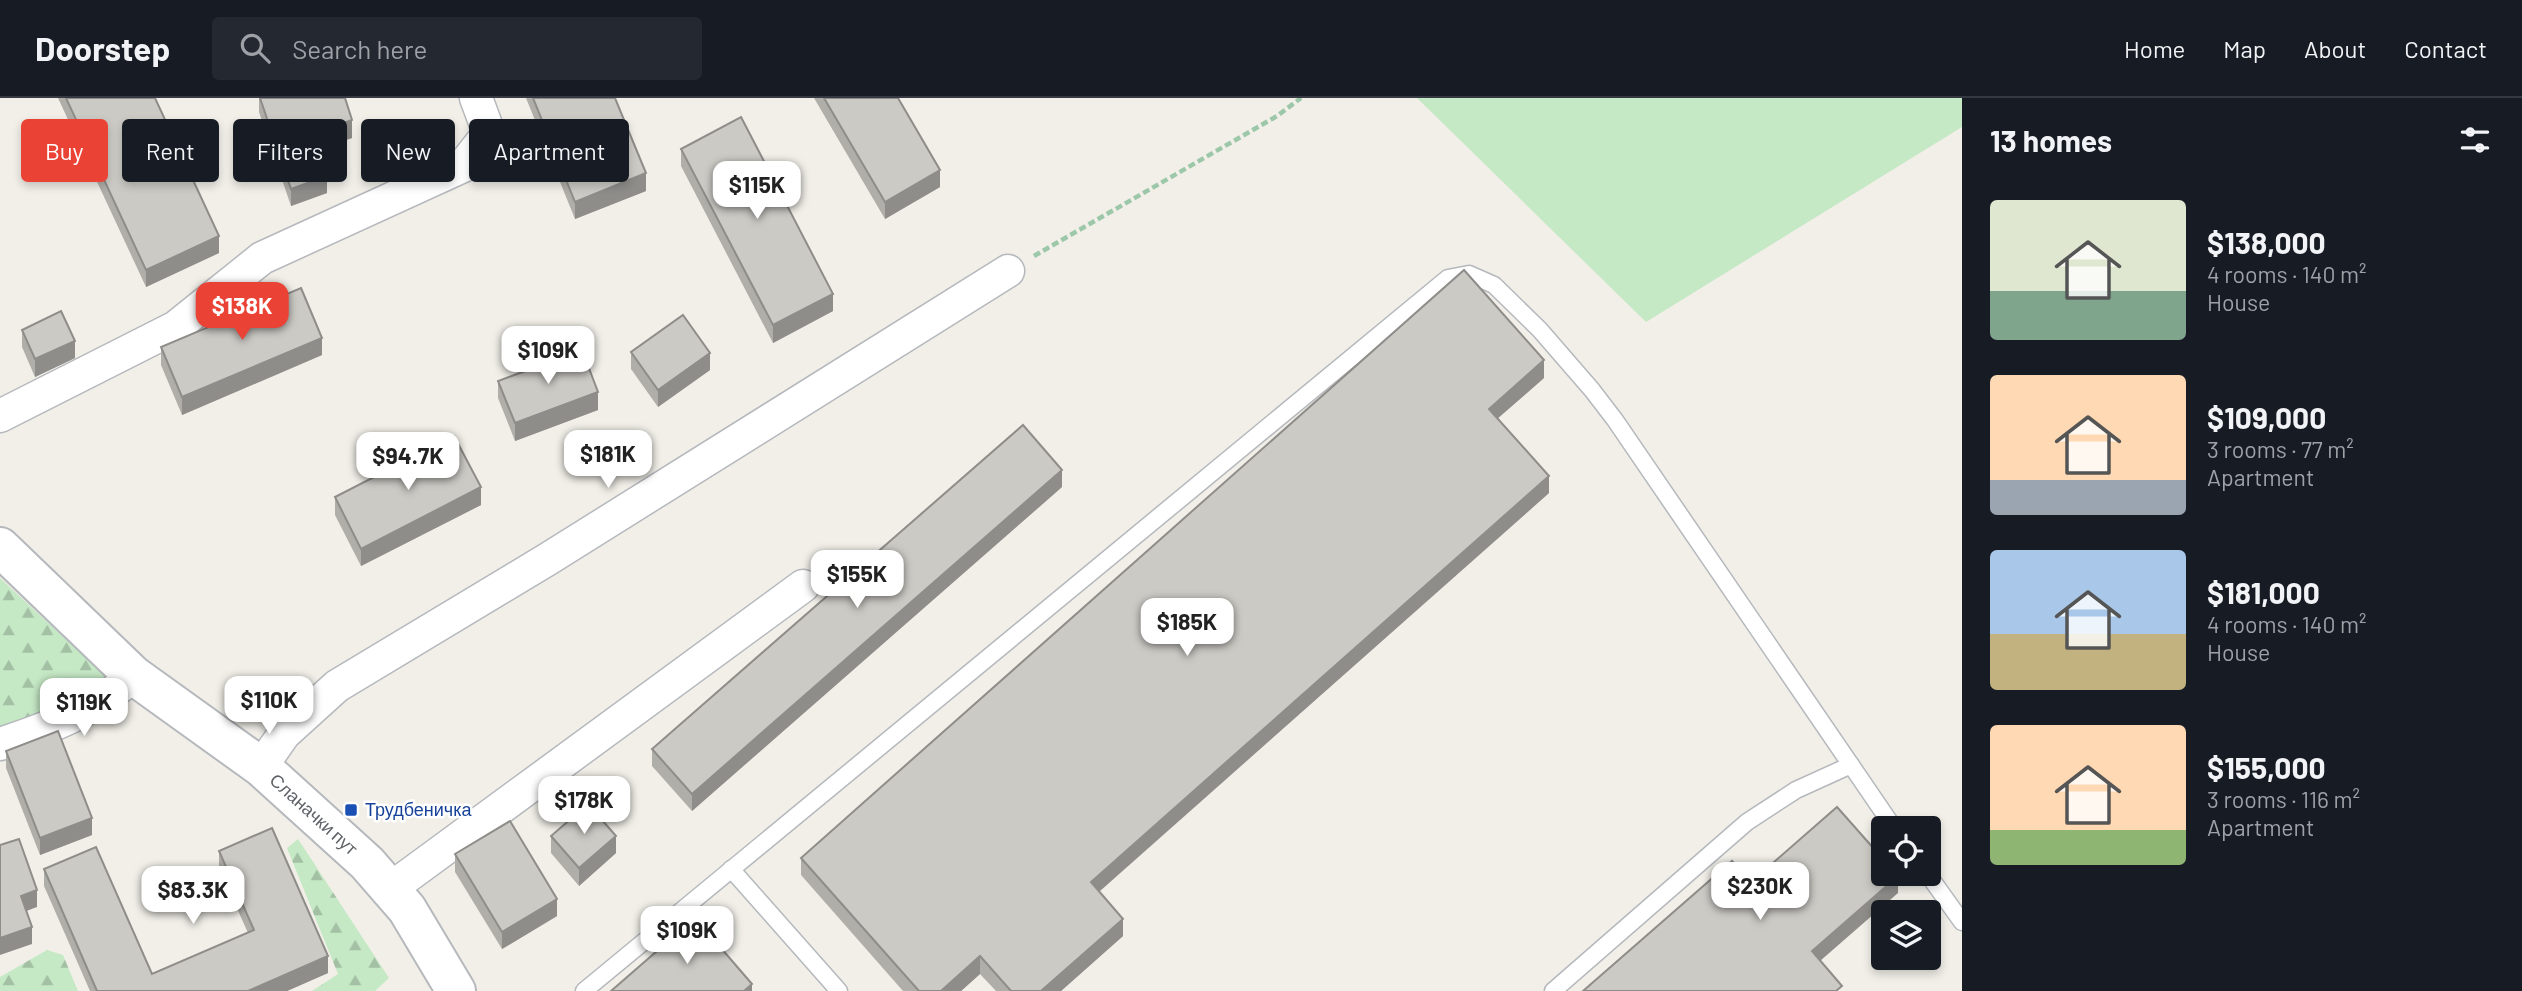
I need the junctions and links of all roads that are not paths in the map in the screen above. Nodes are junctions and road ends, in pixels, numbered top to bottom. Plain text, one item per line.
1 (476, 98) edge
2 (1008, 271) road end
3 (0, 416) edge
4 (0, 547) edge
5 (803, 586) dead end
6 (133, 675) junction
7 (0, 744) edge
8 (1851, 765) junction
9 (261, 767) junction
10 (1886, 816) edge
11 (731, 869) junction
12 (1936, 886) edge
13 (390, 889) junction
14 (1962, 922) edge
15 (456, 991) edge
16 (584, 991) edge
17 (839, 991) edge
18 (1553, 991) edge

1 - 3 street
2 - 9 street
4 - 6 street, Сланачки пут
5 - 13 street
6 - 7 street
6 - 9 street, Сланачки пут
8 - 10 lane
8 - 11 lane
8 - 18 lane
9 - 13 street, Сланачки пут
11 - 16 lane
11 - 17 lane
12 - 14 lane
13 - 15 street, Сланачки пут

